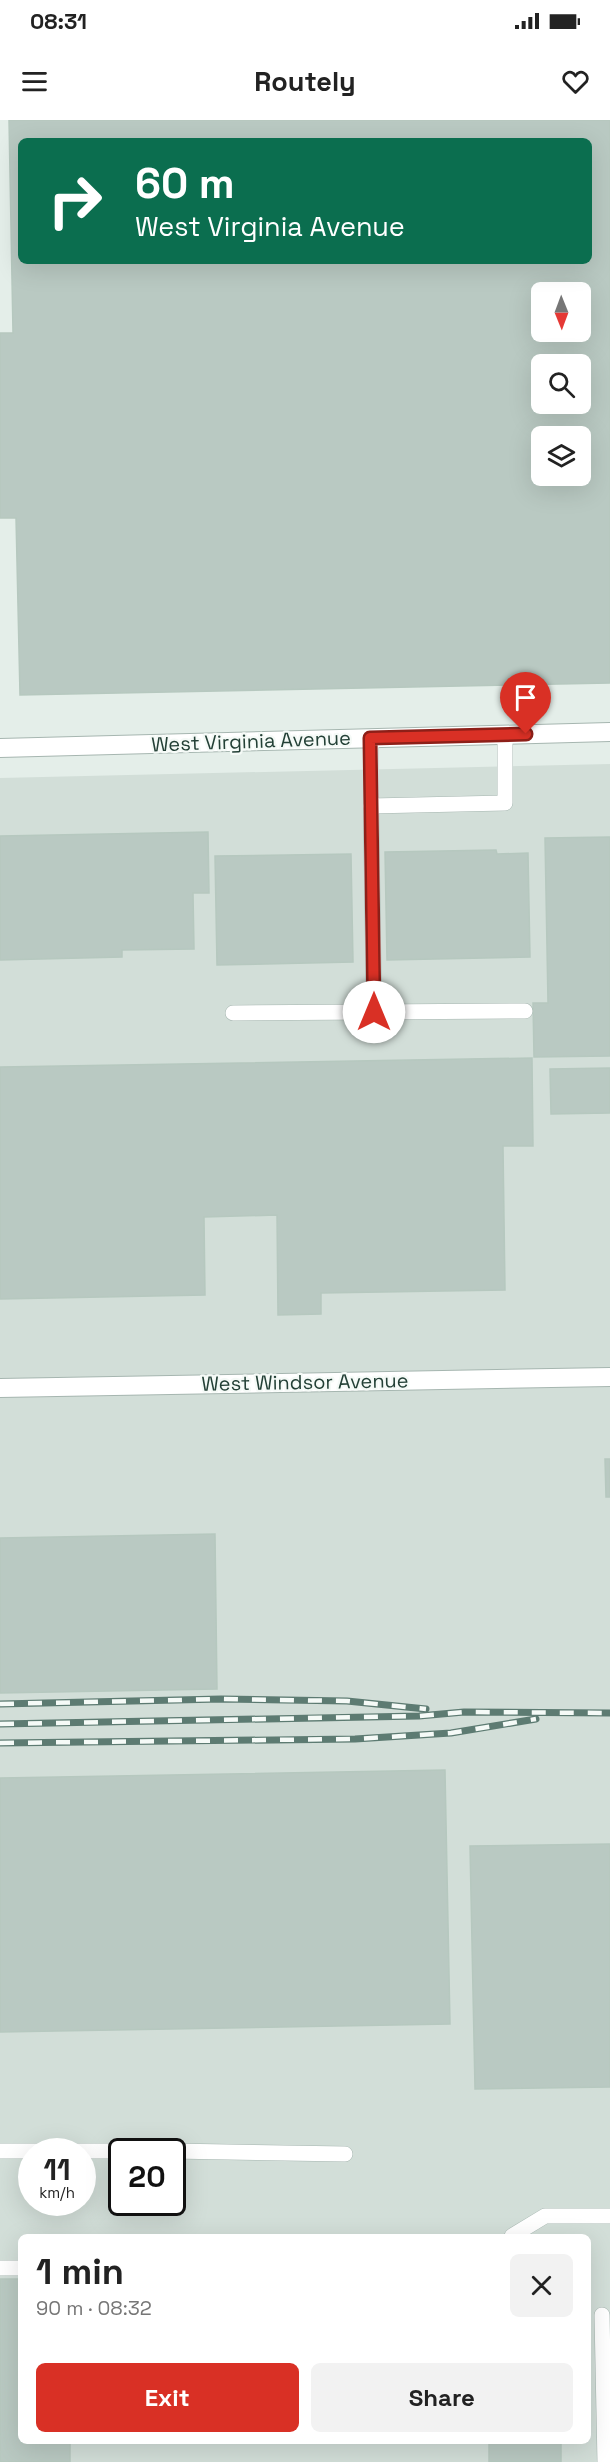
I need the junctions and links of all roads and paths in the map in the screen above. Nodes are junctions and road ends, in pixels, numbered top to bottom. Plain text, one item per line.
1 (610, 732) edge
2 (505, 735) junction
3 (370, 738) junction
4 (0, 748) edge
5 (371, 806) junction
6 (525, 1011) dead end
7 (374, 1012) junction
8 (233, 1013) dead end
9 (610, 1377) edge
10 (0, 1388) edge
11 (0, 2151) edge
12 (108, 2151) edge
13 (186, 2151) edge
14 (345, 2154) dead end
15 (610, 2216) edge
16 (515, 2234) edge
17 (0, 2268) edge
18 (18, 2268) edge
19 (602, 2315) dead end
20 (605, 2462) edge

1 - 2 street, West Virginia Avenue
2 - 3 street, West Virginia Avenue
2 - 5 lane
3 - 4 street, West Virginia Avenue
3 - 5 lane
5 - 7 lane
6 - 7 lane
7 - 8 lane
9 - 10 street, West Windsor Avenue
11 - 12 lane
13 - 14 lane
15 - 16 lane
17 - 18 lane
19 - 20 lane

